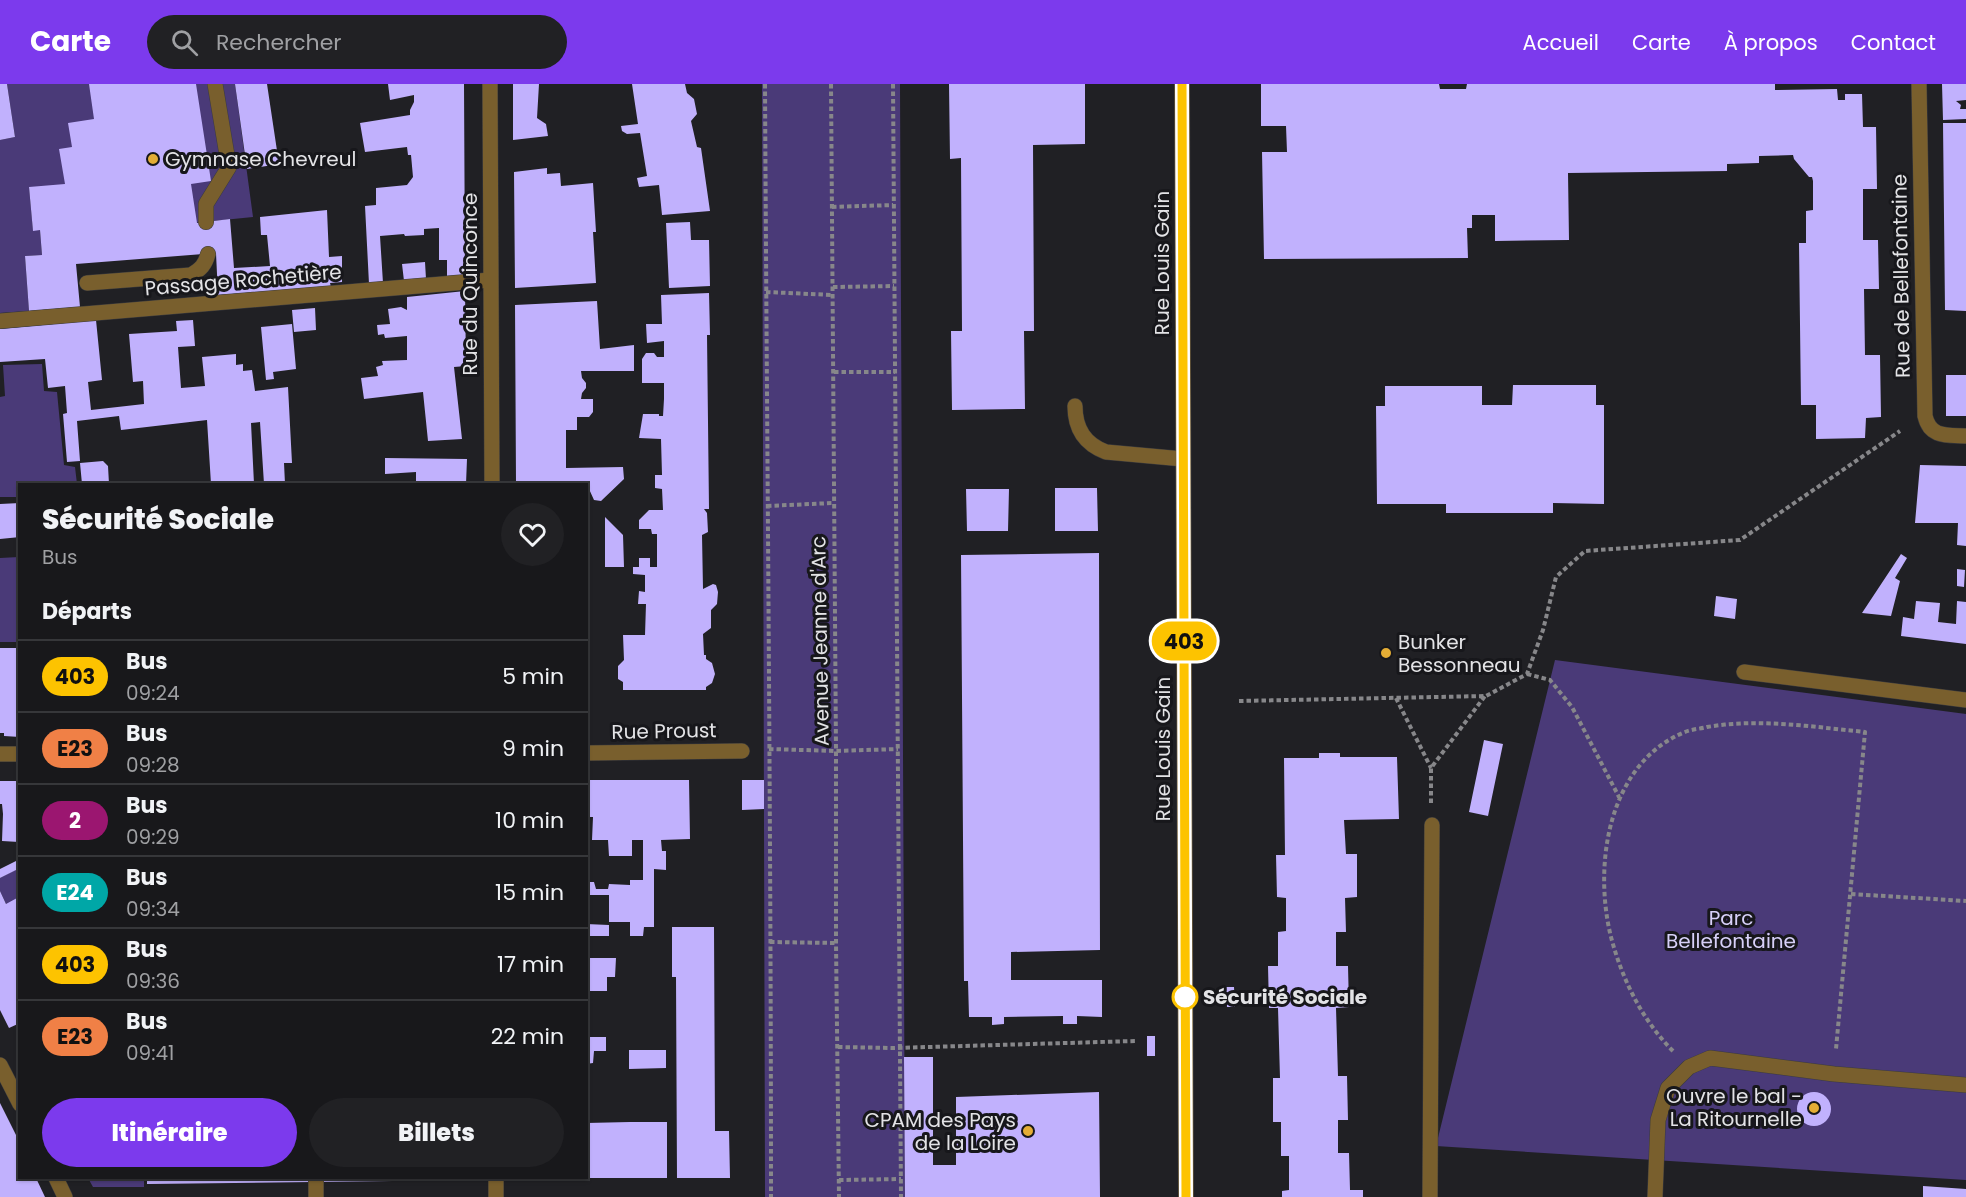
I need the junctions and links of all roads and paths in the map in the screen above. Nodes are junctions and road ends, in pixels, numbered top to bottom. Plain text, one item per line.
1 (215, 84) edge
2 (490, 84) edge
3 (765, 84) edge
4 (831, 84) edge
5 (892, 84) edge
6 (1182, 84) edge
7 (1919, 84) edge
8 (893, 205) junction
9 (832, 207) junction
10 (206, 222) dead end
11 (208, 254) dead end
12 (490, 280) junction
13 (87, 284) dead end
14 (894, 286) junction
15 (833, 287) junction
16 (766, 292) junction
17 (833, 295) junction
18 (0, 321) edge
19 (834, 372) junction
20 (895, 372) junction
21 (1075, 406) dead end
22 (1900, 431) dead end
23 (1966, 436) edge
24 (1184, 459) junction
25 (492, 483) edge
26 (833, 503) junction
27 (767, 506) junction
28 (1744, 672) dead end
29 (1527, 674) junction
30 (1486, 696) junction
31 (1396, 698) junction
32 (1966, 700) edge
33 (1239, 701) dead end
34 (770, 749) junction
35 (898, 749) junction
36 (742, 751) dead end
37 (836, 751) junction
38 (588, 753) edge
39 (0, 754) edge
40 (18, 754) edge
41 (1431, 768) junction
42 (1619, 797) junction
43 (1432, 825) joint
44 (1851, 894) junction
45 (1966, 901) edge
46 (770, 942) junction
47 (836, 943) junction
48 (1135, 1041) dead end
49 (838, 1047) junction
50 (900, 1048) junction
51 (0, 1065) edge
52 (1689, 1067) junction
53 (1834, 1074) junction
54 (1966, 1085) edge
55 (18, 1100) edge
56 (56, 1179) edge
57 (496, 1179) edge
58 (901, 1179) junction
59 (839, 1180) junction
60 (65, 1197) edge
61 (496, 1197) edge
62 (771, 1197) edge
63 (839, 1197) edge
64 (901, 1197) edge
65 (1186, 1197) edge
66 (1430, 1197) edge
67 (1654, 1197) edge

1 - 10 street
2 - 12 street, Rue du Quinconce
3 - 16 path
4 - 9 path, Avenue Jeanne d'Arc
5 - 8 path
6 - 24 street, Rue Louis Gain
7 - 23 street, Rue de Bellefontaine
8 - 9 path
8 - 14 path
9 - 15 path, Avenue Jeanne d'Arc
11 - 13 street
12 - 18 street, Passage Rochetière
12 - 25 street, Rue du Quinconce
14 - 15 path
14 - 20 path
15 - 17 path, Avenue Jeanne d'Arc
16 - 17 path
16 - 27 path
17 - 19 path, Avenue Jeanne d'Arc
19 - 20 path
19 - 26 path, Avenue Jeanne d'Arc
20 - 35 path
21 - 24 street
22 - 29 path
24 - 65 street, Rue Louis Gain
26 - 27 path
26 - 37 path, Avenue Jeanne d'Arc
27 - 34 path
28 - 32 street
29 - 30 path
29 - 42 path
30 - 31 path
30 - 41 path
31 - 33 path
31 - 41 path
34 - 37 path
34 - 46 path
35 - 37 path
35 - 50 path
36 - 38 street, Rue Proust
37 - 47 path, Avenue Jeanne d'Arc
39 - 40 street
41 - 43 path
42 - 44 path
42 - 52 path
43 - 66 street
44 - 45 path
44 - 53 path
46 - 47 path
46 - 62 path
47 - 49 path, Avenue Jeanne d'Arc
48 - 50 path
49 - 50 path
49 - 59 path, Avenue Jeanne d'Arc
50 - 58 path
51 - 55 street
52 - 53 street
52 - 67 street
53 - 54 street
56 - 60 street
57 - 61 street
58 - 59 path
58 - 64 path
59 - 63 path, Avenue Jeanne d'Arc

